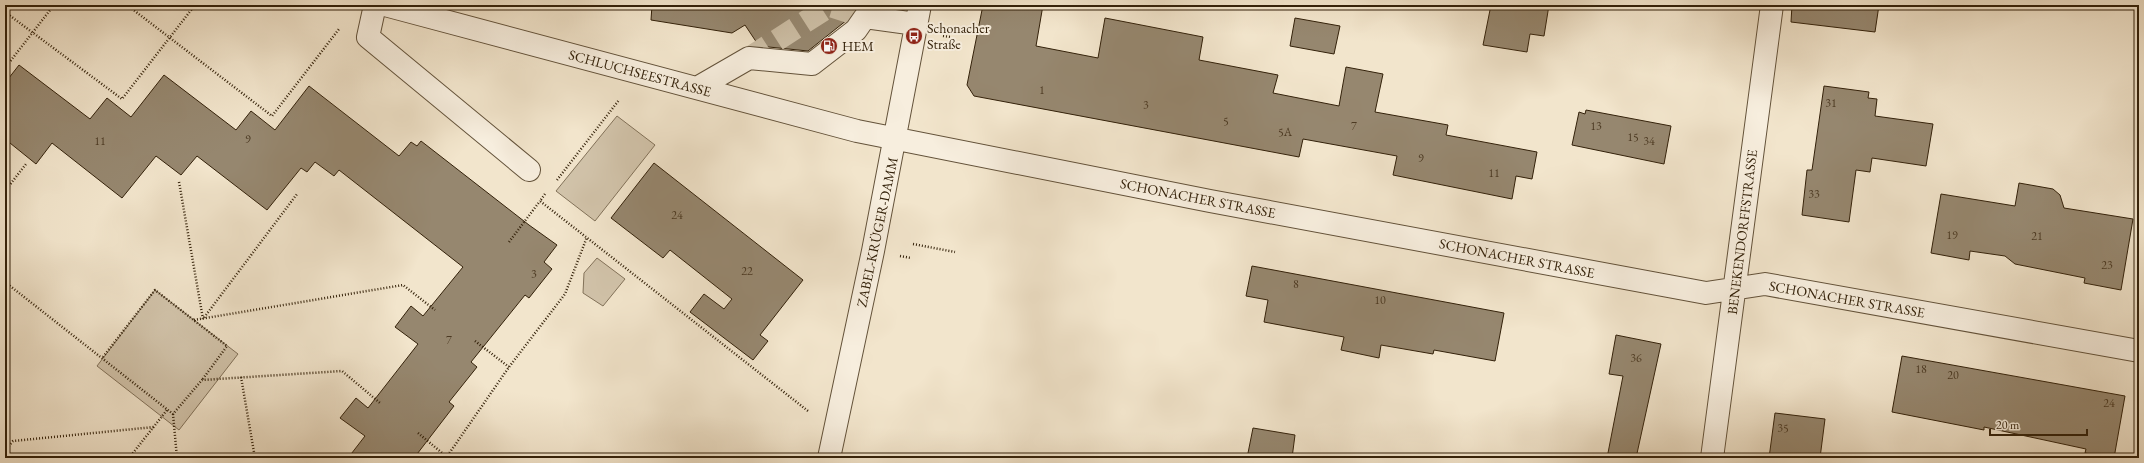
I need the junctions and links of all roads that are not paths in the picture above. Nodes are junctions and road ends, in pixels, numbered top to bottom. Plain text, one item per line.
1 (375, 5) edge
2 (386, 5) edge
3 (1772, 5) edge
4 (918, 14) edge
5 (697, 88) junction
6 (896, 139) junction
7 (528, 170) dead end
8 (1735, 289) junction
9 (2139, 351) edge
10 (828, 458) edge
11 (1712, 458) edge

1 - 7 street
2 - 5 street, SCHLUCHSEESTRASSE
3 - 8 street, BENEKENDORFFSTRASSE
4 - 5 street
4 - 6 street, ZABEL-KRÜGER-DAMM
5 - 6 street, SCHLUCHSEESTRASSE
6 - 8 street, SCHONACHER STRASSE
6 - 10 street, ZABEL-KRÜGER-DAMM
8 - 9 street, SCHONACHER STRASSE
8 - 11 street, BENEKENDORFFSTRASSE

